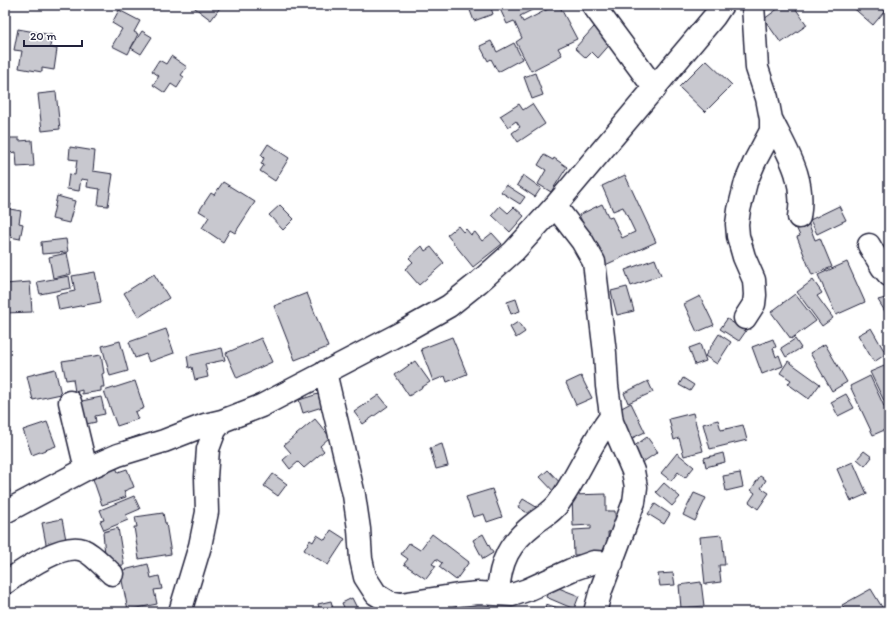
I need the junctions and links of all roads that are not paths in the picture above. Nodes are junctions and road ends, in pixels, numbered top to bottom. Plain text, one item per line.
1 (593, 5) edge
2 (722, 5) edge
3 (753, 5) edge
4 (654, 89) junction
5 (771, 119) junction
6 (555, 206) junction
7 (799, 217) dead end
8 (869, 245) dead end
9 (889, 274) edge
10 (745, 318) dead end
11 (325, 372) junction
12 (70, 402) dead end
13 (611, 417) junction
14 (222, 421) junction
15 (86, 469) junction
16 (5, 512) edge
17 (612, 563) junction
18 (112, 574) dead end
19 (5, 583) edge
20 (498, 593) junction
21 (180, 612) edge
22 (596, 612) edge

1 - 4 street
2 - 4 street
3 - 5 street
4 - 6 street
5 - 7 street
5 - 10 street
6 - 11 street
6 - 13 street
8 - 9 street
11 - 14 street
11 - 20 street
12 - 15 street
13 - 17 street
13 - 20 street
14 - 15 street
14 - 21 street
15 - 16 street
17 - 20 street
17 - 22 street
18 - 19 street

